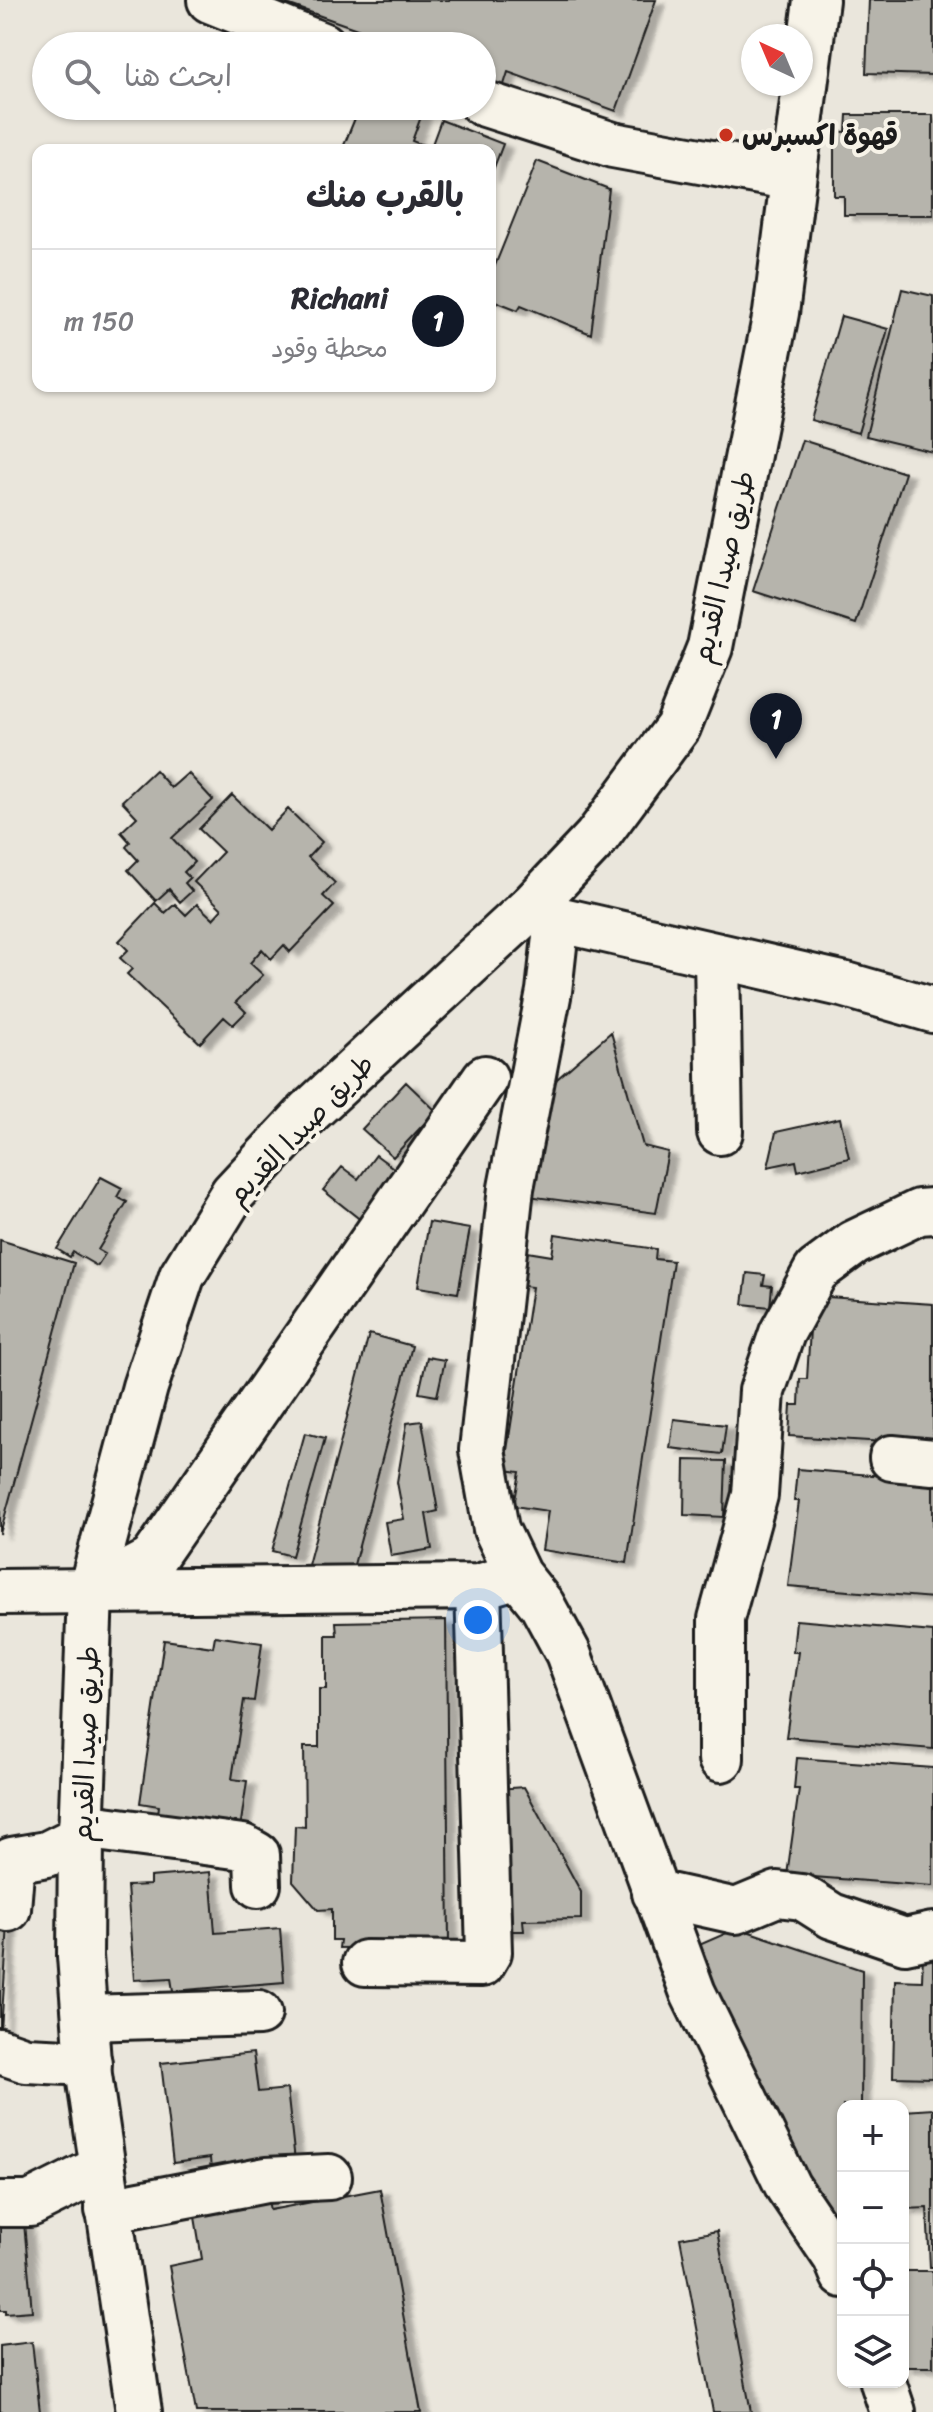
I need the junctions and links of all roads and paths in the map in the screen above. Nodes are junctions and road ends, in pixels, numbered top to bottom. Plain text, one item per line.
1 (210, 0) edge
2 (816, 0) edge
3 (289, 32) edge
4 (496, 107) edge
5 (793, 178) junction
6 (545, 912) junction
7 (717, 956) junction
8 (933, 1010) edge
9 (485, 1078) dead end
10 (720, 1132) dead end
11 (933, 1211) edge
12 (498, 1581) junction
13 (0, 1592) edge
14 (90, 1593) junction
15 (721, 1759) dead end
16 (81, 1832) junction
17 (258, 1885) dead end
18 (655, 1893) junction
19 (8, 1909) dead end
20 (933, 1935) edge
21 (365, 1963) dead end
22 (259, 2013) dead end
23 (85, 2018) junction
24 (0, 2051) edge
25 (89, 2063) junction
26 (329, 2177) dead end
27 (104, 2190) junction
28 (0, 2204) edge
29 (837, 2260) edge
30 (885, 2388) edge
31 (139, 2412) edge
32 (893, 2412) edge

1 - 3 main road
2 - 5 main road, طريق صيدا القديم
4 - 5 main road
5 - 6 main road, طريق صيدا القديم
6 - 7 main road
6 - 12 main road
6 - 14 main road, طريق صيدا القديم
7 - 8 main road
7 - 10 main road
9 - 14 main road
11 - 15 main road
12 - 14 main road
12 - 18 main road
12 - 21 main road
13 - 14 main road
14 - 16 main road, طريق صيدا القديم
16 - 17 main road
16 - 19 main road
16 - 23 main road, طريق صيدا القديم
18 - 20 main road
18 - 29 main road
22 - 23 main road
23 - 25 main road, طريق صيدا القديم
24 - 25 main road
25 - 27 main road, طريق صيدا القديم
26 - 27 main road
27 - 28 main road
27 - 31 main road, طريق صيدا القديم
30 - 32 main road

